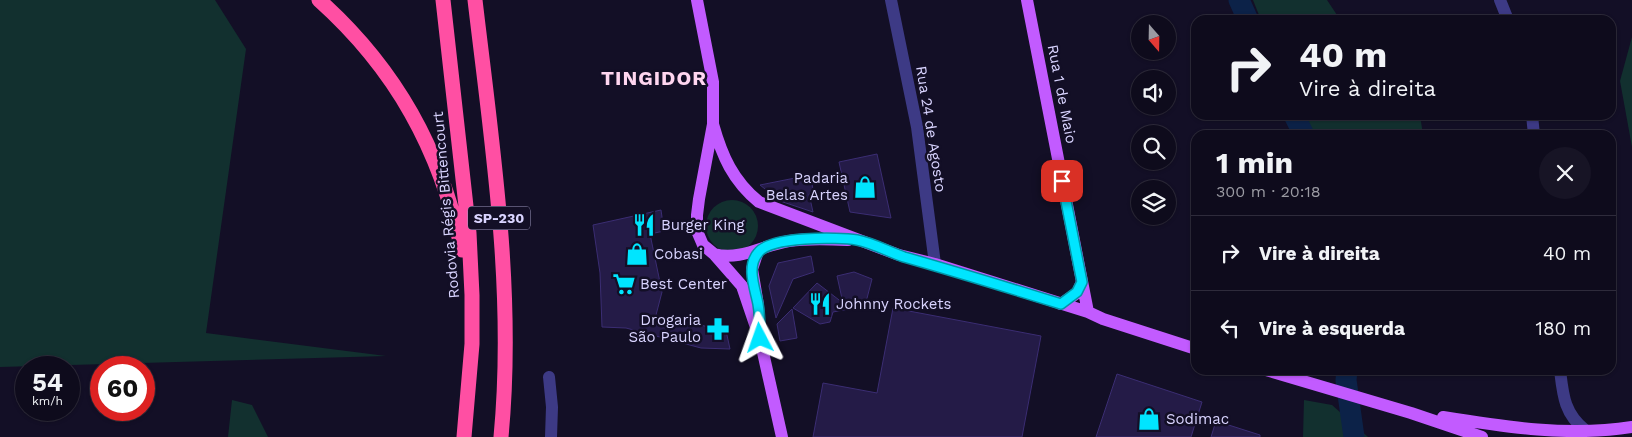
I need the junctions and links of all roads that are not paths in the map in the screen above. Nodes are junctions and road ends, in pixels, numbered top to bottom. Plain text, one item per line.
1 (319, 0) edge
2 (443, 0) edge
3 (475, 0) edge
4 (697, 0) edge
5 (891, 0) edge
6 (1027, 0) edge
7 (1500, 0) edge
8 (1506, 15) edge
9 (713, 124) junction
10 (858, 240) junction
11 (758, 252) junction
12 (714, 254) junction
13 (935, 264) junction
14 (1082, 282) junction
15 (472, 295) junction
16 (1061, 304) junction
17 (1088, 312) junction
18 (760, 338) junction
19 (1191, 347) edge
20 (1284, 375) edge
21 (1561, 375) edge
22 (549, 377) dead end
23 (1411, 413) junction
24 (1631, 428) edge
25 (1581, 434) edge
26 (464, 437) edge
27 (501, 437) edge
28 (551, 437) edge
29 (782, 437) edge
30 (1482, 437) edge

1 - 15 highway
2 - 15 highway, Rodovia Régis Bittencourt / SP-230
3 - 27 highway, SP-230
4 - 9 main road
5 - 13 street, Rua 24 de Agosto
6 - 14 main road, Rua 1 de Maio
7 - 8 street
9 - 10 main road
9 - 12 main road
10 - 11 main road
10 - 13 main road
11 - 12 main road
11 - 18 main road
12 - 18 main road
13 - 16 main road
14 - 16 main road
14 - 17 main road, Rua 1 de Maio
15 - 26 highway, Rodovia Régis Bittencourt / SP-230
16 - 17 main road
17 - 19 main road
18 - 29 main road
20 - 23 main road
21 - 25 street
22 - 28 street
23 - 25 main road
23 - 30 main road
24 - 25 main road

